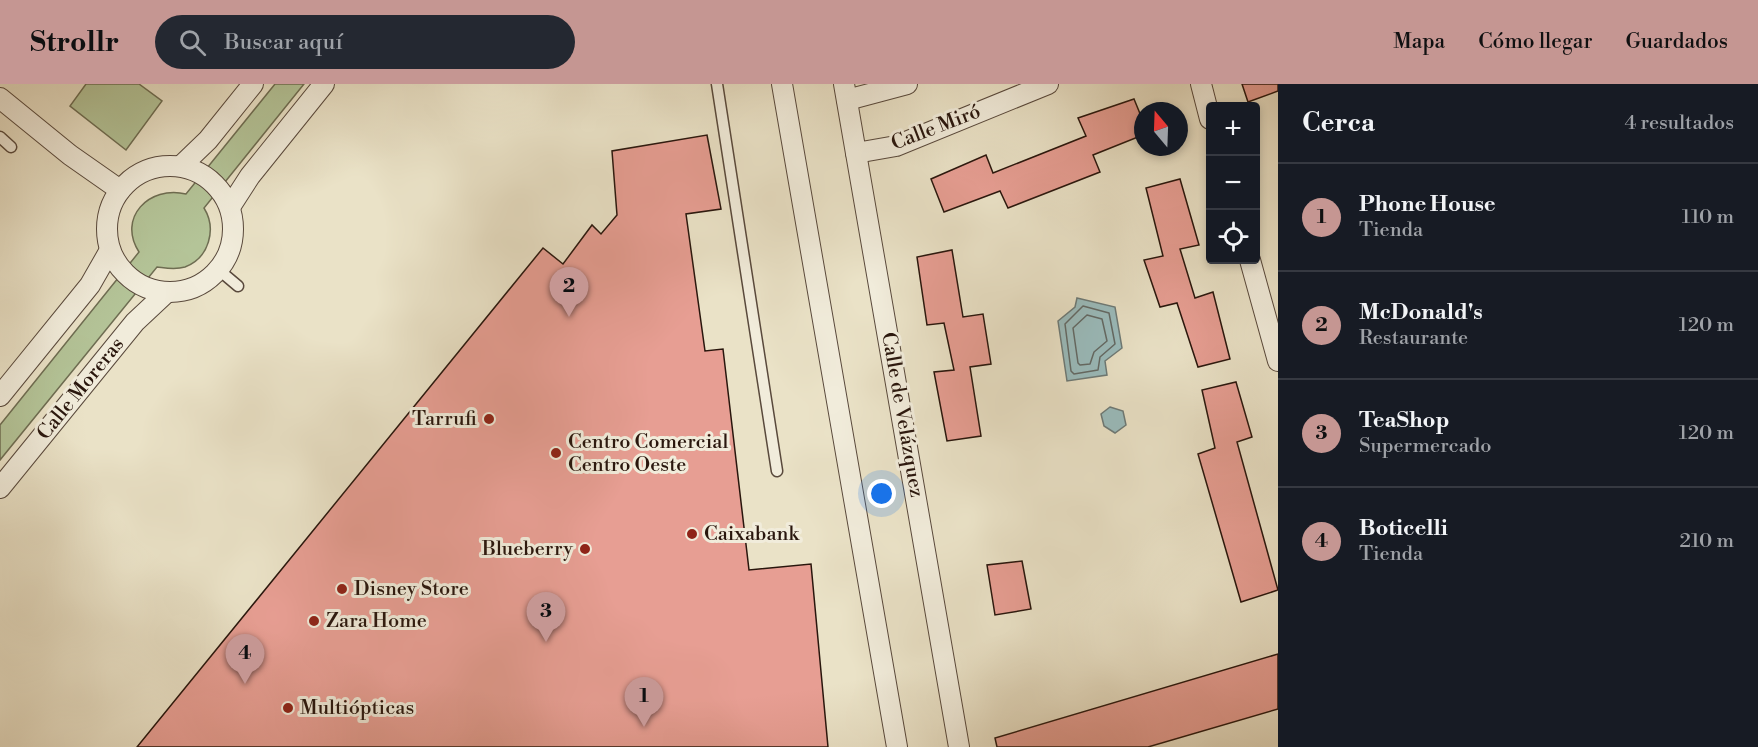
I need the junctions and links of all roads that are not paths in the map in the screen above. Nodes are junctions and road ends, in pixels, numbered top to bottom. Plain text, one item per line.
1 (253, 84) edge
2 (324, 84) edge
3 (717, 84) edge
4 (782, 84) edge
5 (907, 84) edge
6 (1048, 84) edge
7 (1201, 84) edge
8 (846, 92) edge
9 (0, 98) edge
10 (1206, 103) edge
11 (0, 137) edge
12 (11, 147) dead end
13 (856, 153) junction
14 (181, 166) junction
15 (120, 190) junction
16 (230, 207) junction
17 (110, 250) junction
18 (1251, 264) edge
19 (219, 270) junction
20 (238, 286) dead end
21 (166, 293) junction
22 (1278, 361) edge
23 (0, 396) edge
24 (777, 471) dead end
25 (0, 488) edge
26 (897, 747) edge
27 (959, 747) edge

1 - 14 street
2 - 16 street
3 - 24 lane
4 - 26 street
5 - 8 street
6 - 13 street, Calle Miró
7 - 10 street
8 - 13 street, Calle de Velázquez
9 - 15 street
11 - 12 lane
13 - 27 street, Calle de Velázquez
14 - 15 street
14 - 16 street
15 - 17 street
16 - 19 street
17 - 21 street
17 - 23 street
18 - 22 street
19 - 20 lane
19 - 21 street
21 - 25 street, Calle Moreras

